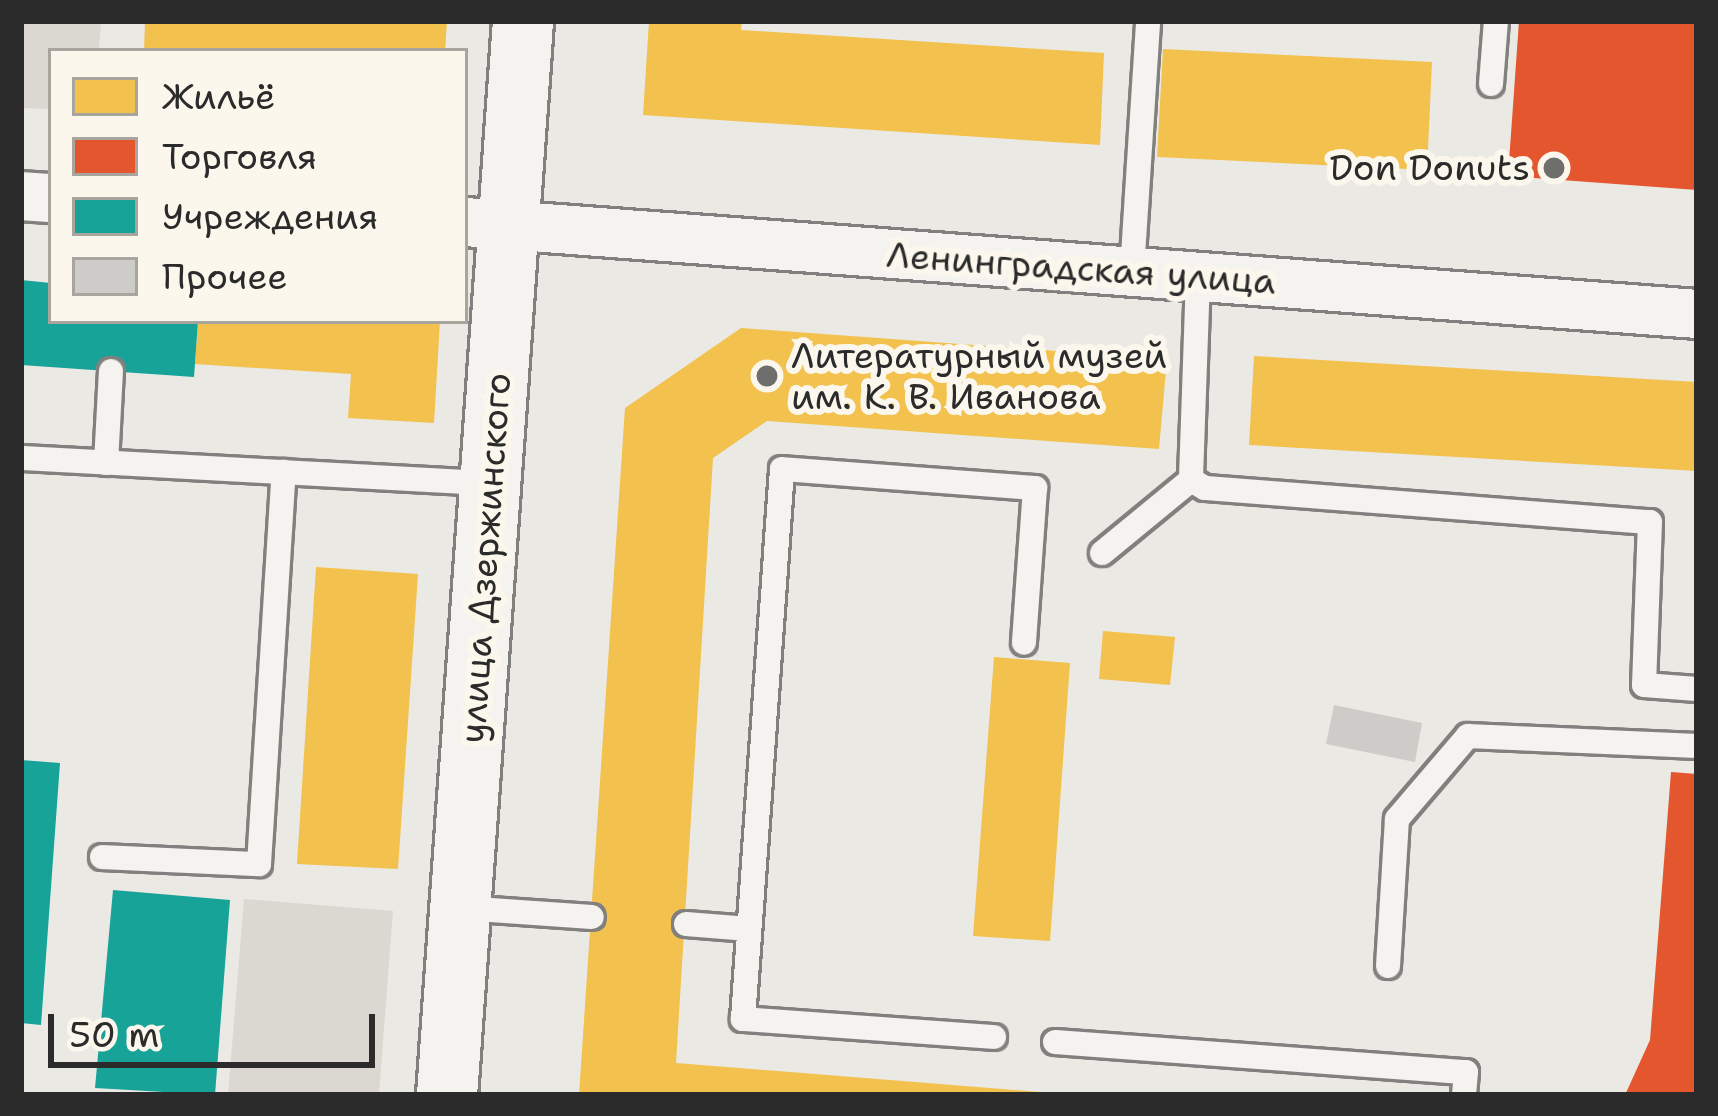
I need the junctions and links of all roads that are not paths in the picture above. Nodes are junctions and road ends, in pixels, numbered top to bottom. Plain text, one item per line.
1 (523, 21) edge
2 (1148, 21) edge
3 (1496, 21) edge
4 (1491, 84) dead end
5 (487, 224) edge
6 (1132, 272) junction
7 (1198, 277) junction
8 (1697, 314) edge
9 (111, 371) dead end
10 (21, 458) edge
11 (106, 463) junction
12 (284, 472) junction
13 (1191, 480) junction
14 (490, 483) junction
15 (1102, 553) dead end
16 (1024, 643) dead end
17 (1697, 689) edge
18 (1697, 746) edge
19 (103, 856) dead end
20 (460, 908) junction
21 (592, 917) dead end
22 (686, 924) dead end
23 (749, 929) junction
24 (1388, 966) dead end
25 (994, 1037) dead end
26 (1055, 1042) dead end
27 (447, 1095) edge
28 (1464, 1095) edge

1 - 5 street, улица Дзержинского
2 - 6 lane
3 - 4 lane
5 - 6 street, Ленинградская улица
5 - 14 street, улица Дзержинского
6 - 7 street, Ленинградская улица
7 - 8 street, Ленинградская улица
7 - 13 lane
9 - 11 lane
10 - 11 lane
11 - 12 lane
12 - 14 lane
12 - 19 lane
13 - 15 lane
13 - 17 lane
14 - 20 street, улица Дзержинского
16 - 23 lane
18 - 24 lane
20 - 21 lane
20 - 27 street, улица Дзержинского
22 - 23 lane
23 - 25 lane
26 - 28 lane

